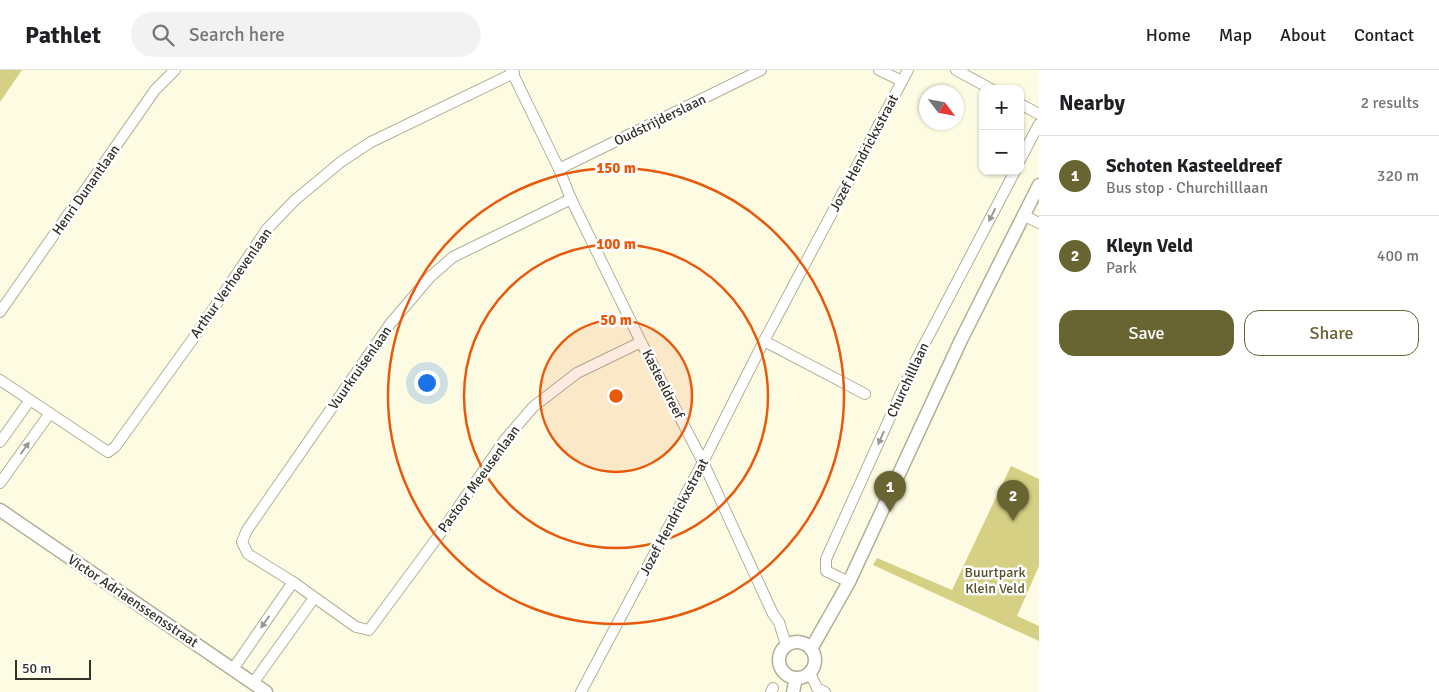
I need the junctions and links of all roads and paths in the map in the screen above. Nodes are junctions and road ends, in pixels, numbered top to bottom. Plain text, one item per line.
1 (175, 70) edge
2 (762, 70) edge
3 (879, 70) edge
4 (908, 70) edge
5 (956, 70) edge
6 (512, 72) edge
7 (902, 82) junction
8 (984, 85) edge
9 (1024, 106) edge
10 (1039, 114) edge
11 (1039, 124) edge
12 (1024, 152) edge
13 (559, 169) junction
14 (1012, 175) edge
15 (1039, 185) edge
16 (570, 198) junction
17 (1024, 215) junction
18 (1039, 223) edge
19 (0, 312) edge
20 (764, 341) junction
21 (641, 342) junction
22 (0, 380) edge
23 (865, 394) dead end
24 (30, 400) junction
25 (50, 414) junction
26 (0, 442) edge
27 (703, 462) junction
28 (0, 483) edge
29 (0, 510) edge
30 (293, 582) junction
31 (849, 582) junction
32 (314, 598) junction
33 (370, 630) joint
34 (786, 645) junction
35 (811, 649) junction
36 (232, 669) junction
37 (810, 673) junction
38 (796, 678) junction
39 (254, 683) junction
40 (266, 692) edge
41 (581, 692) edge
42 (793, 692) edge
43 (825, 692) edge

1 - 19 street, Henri Dunantlaan
2 - 13 street, Oudstrijderslaan
3 - 7 street
4 - 7 street, Jozef Hendrickxstraat
5 - 8 street
6 - 13 street, Kasteeldreef
6 - 25 street, Arthur Verhoevenlaan
7 - 20 street, Jozef Hendrickxstraat
9 - 10 street
11 - 12 street
13 - 16 street, Kasteeldreef
14 -> 31 street, Churchilllaan
15 - 17 street
16 - 21 street, Kasteeldreef
16 - 30 street, Vuurkruisenlaan
17 - 18 street
17 - 31 street
20 - 23 street
20 - 27 street, Jozef Hendrickxstraat
21 - 27 street, Kasteeldreef
21 - 33 street, Pastoor Meeusenlaan
22 - 24 street
24 - 25 street
24 - 26 street
28 -> 25 street
27 - 34 street, Kasteeldreef
27 - 41 street, Jozef Hendrickxstraat
29 - 36 street, Victor Adriaenssensstraat
30 - 32 street, Vuurkruisenlaan
30 -> 36 street
31 - 35 street
32 - 33 street, Vuurkruisenlaan
32 - 39 street
34 - 35 street
34 - 38 street
35 - 37 street
36 - 39 street, Victor Adriaenssensstraat
37 - 38 street
37 - 43 street
38 - 42 street
39 - 40 street, Victor Adriaenssensstraat

